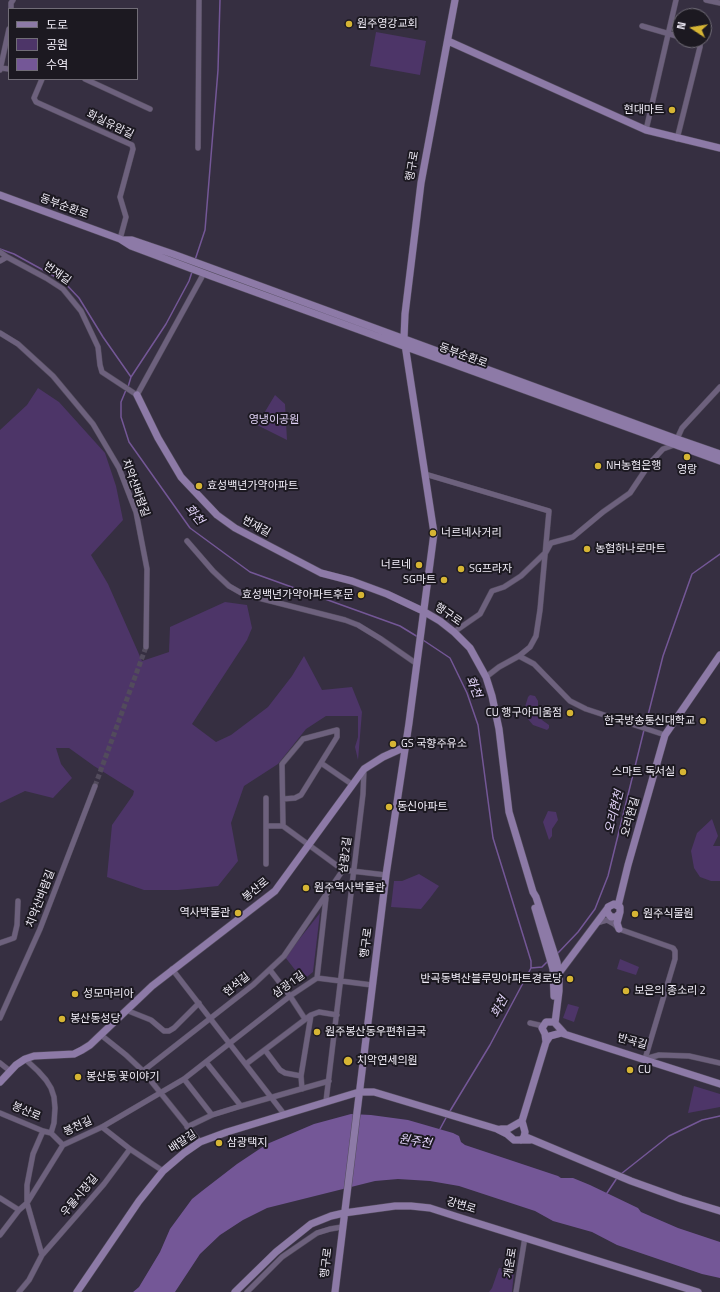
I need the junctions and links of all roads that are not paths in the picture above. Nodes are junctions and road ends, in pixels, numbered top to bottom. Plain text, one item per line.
1 (199, 0) edge
2 (455, 0) edge
3 (676, 0) edge
4 (706, 0) edge
5 (720, 3) edge
6 (642, 26) dead end
7 (8, 33) edge
8 (668, 34) junction
9 (672, 35) edge
10 (448, 41) junction
11 (700, 48) edge
12 (0, 69) edge
13 (42, 80) edge
14 (88, 80) edge
15 (150, 109) dead end
16 (646, 130) junction
17 (677, 139) junction
18 (198, 148) dead end
19 (720, 148) edge
20 (0, 195) edge
21 (120, 239) junction
22 (0, 252) edge
23 (7, 258) junction
24 (0, 261) edge
25 (202, 269) junction
26 (0, 333) edge
27 (404, 338) junction
28 (404, 346) junction
29 (720, 387) edge
30 (136, 394) junction
31 (675, 442) junction
32 (720, 454) edge
33 (720, 461) edge
34 (425, 474) junction
35 (187, 541) dead end
36 (546, 552) junction
37 (423, 611) junction
38 (454, 632) junction
39 (146, 647) tunnel mouth
40 (720, 655) edge
41 (519, 656) junction
42 (417, 664) junction
43 (486, 678) junction
44 (662, 734) junction
45 (405, 747) junction
46 (321, 763) junction
47 (364, 770) junction
48 (353, 785) junction
49 (95, 786) tunnel mouth
50 (266, 798) dead end
51 (283, 799) junction
52 (266, 826) junction
53 (283, 826) junction
54 (308, 845) junction
55 (266, 864) dead end
56 (628, 865) junction
57 (343, 870) junction
58 (354, 871) junction
59 (386, 875) junction
60 (326, 897) junction
61 (18, 901) dead end
62 (618, 906) junction
63 (608, 907) junction
64 (620, 914) junction
65 (609, 918) junction
66 (597, 923) junction
67 (619, 929) junction
68 (0, 943) edge
69 (172, 969) junction
70 (270, 970) junction
71 (557, 973) junction
72 (317, 978) junction
73 (341, 980) junction
74 (372, 985) junction
75 (290, 996) junction
76 (199, 1003) junction
77 (126, 1010) junction
78 (337, 1014) junction
79 (311, 1015) junction
80 (0, 1018) edge
81 (210, 1018) junction
82 (305, 1019) junction
83 (530, 1023) dead end
84 (554, 1023) junction
85 (543, 1026) junction
86 (564, 1033) junction
87 (101, 1035) junction
88 (549, 1037) junction
89 (230, 1044) junction
90 (265, 1050) junction
91 (25, 1059) junction
92 (645, 1059) junction
93 (206, 1062) junction
94 (0, 1064) edge
95 (246, 1064) junction
96 (720, 1064) edge
97 (10, 1070) junction
98 (143, 1071) junction
99 (301, 1076) junction
100 (184, 1079) junction
101 (329, 1081) junction
102 (0, 1082) edge
103 (720, 1084) edge
104 (302, 1089) junction
105 (359, 1092) junction
106 (160, 1093) junction
107 (271, 1097) junction
108 (326, 1101) junction
109 (241, 1106) junction
110 (0, 1113) edge
111 (284, 1114) junction
112 (212, 1115) junction
113 (523, 1124) junction
114 (513, 1126) junction
115 (102, 1127) junction
116 (187, 1127) junction
117 (497, 1129) junction
118 (43, 1131) junction
119 (51, 1133) junction
120 (512, 1138) junction
121 (525, 1139) junction
122 (200, 1142) junction
123 (64, 1145) junction
124 (130, 1149) junction
125 (163, 1171) junction
126 (0, 1198) edge
127 (26, 1203) junction
128 (18, 1210) junction
129 (719, 1210) edge
130 (344, 1213) junction
131 (311, 1224) junction
132 (342, 1227) junction
133 (317, 1233) junction
134 (0, 1235) edge
135 (525, 1237) junction
136 (42, 1255) junction
137 (19, 1292) edge
138 (77, 1292) edge
139 (235, 1292) edge
140 (247, 1292) edge
141 (335, 1292) edge
142 (516, 1292) edge
143 (698, 1292) edge

1 - 18 street
2 - 10 street, 행구로
3 - 8 street
4 - 5 street
6 - 8 street
7 - 12 street
8 - 9 street
8 - 16 street
10 - 16 street
10 - 27 street, 행구로
11 - 17 street
13 - 21 street, 화실유암길
14 - 15 street
16 - 17 street
17 - 19 street
20 - 21 street, 동부순환로
21 - 25 street, 동부순환로
22 - 23 street, 번재길
23 - 24 street
23 - 30 street, 번재길
25 - 27 street, 동부순환로
25 - 28 street, 동부순환로
25 - 30 street
26 - 39 street, 치악산바람길
27 - 28 street, 행구로
27 - 31 street, 동부순환로
28 - 31 street, 동부순환로
28 - 34 street, 행구로
29 - 31 street
30 - 37 street, 번재길
31 - 32 street, 동부순환로
31 - 33 street, 동부순환로
31 - 36 street
34 - 36 street
34 - 37 street, 행구로
35 - 42 street
36 - 38 street
36 - 41 street
37 - 38 street, 행구로
37 - 42 street, 행구로
38 - 43 street, 행구로
40 - 44 street, 오리현길
41 - 43 street
41 - 44 street
42 - 45 street, 행구로
43 - 71 street, 행구로
44 - 56 street, 오리현길
45 - 47 street, 봉산로
45 - 59 street, 행구로
46 - 48 street
46 - 51 street
46 - 51 street
47 - 48 street, 봉산로
47 - 58 street, 삼광2길
48 - 54 street, 봉산로
49 - 80 street, 치악산바람길
50 - 52 street
51 - 53 street
52 - 53 street
52 - 55 street
53 - 54 street
54 - 57 street
54 - 69 street, 봉산로
56 - 62 street, 오리현길
56 - 63 street
57 - 58 street
57 - 60 street, 현석길
58 - 59 street
58 - 73 street, 삼광2길
59 - 74 street, 행구로
60 - 70 street, 현석길
60 - 72 street, 현석길
61 - 68 street
62 - 63 street
62 - 64 street
63 - 65 street
63 - 66 street
64 - 65 street
64 - 67 street
65 - 66 street
65 - 67 street
66 - 71 street
67 - 92 street
69 - 76 street
69 - 77 street, 봉산로
70 - 75 street
70 - 81 street, 현석길
71 - 84 street
72 - 73 street, 삼광1길
72 - 75 street, 삼광1길
73 - 74 street, 삼광1길
73 - 78 street, 삼광2길
74 - 105 street, 행구로
75 - 82 street
75 - 89 street, 삼광1길
76 - 77 street
76 - 81 street
77 - 87 street, 봉산로
78 - 79 street
78 - 101 street, 삼광2길
79 - 82 street
79 - 99 street
81 - 89 street
81 - 98 street, 현석길
82 - 90 street
83 - 85 street
84 - 85 street
84 - 86 street
84 - 88 street
85 - 88 street
86 - 88 street
86 - 92 street, 반곡길
87 - 91 street, 봉산로
87 - 98 street
88 - 113 street
89 - 93 street, 삼광1길
89 - 95 street
90 - 95 street
90 - 99 street
91 - 97 street, 봉산로
91 - 119 street
92 - 96 street, 반곡길
92 - 103 street
93 - 100 street, 삼광1길
93 - 109 street
94 - 97 street
95 - 107 street
97 - 102 street, 봉산로
98 - 106 street
99 - 104 street
100 - 106 street, 삼광1길
100 - 112 street
101 - 104 street
101 - 108 street, 삼광2길
104 - 107 street
105 - 108 street, 배말길
105 - 117 street
105 - 130 street, 행구로
106 - 115 street, 봉천길
106 - 116 street
107 - 109 street
107 - 111 street
108 - 111 street, 배말길
109 - 112 street
110 - 118 street, 봉산로
111 - 122 street, 배말길
112 - 116 street
113 - 114 street
113 - 121 street
114 - 117 street
114 - 120 street
115 - 123 street, 봉천길
115 - 124 street
116 - 122 street
117 - 120 street
118 - 119 street, 봉산로
118 - 127 street
119 - 123 street
120 - 121 street
121 - 129 street
122 - 125 street, 배말길
123 - 127 street, 봉천길
124 - 125 street
124 - 136 street, 우물시장길
125 - 138 street, 배말길
126 - 128 street
127 - 128 street, 봉천길
127 - 136 street
128 - 134 street, 봉천길
130 - 131 street, 강변로
130 - 132 street, 행구로
130 - 135 street, 강변로
131 - 133 street
131 - 139 street, 강변로
132 - 133 street
132 - 141 street, 행구로
133 - 140 street
135 - 142 street, 개운로
135 - 143 street, 강변로
136 - 137 street, 우물시장길

